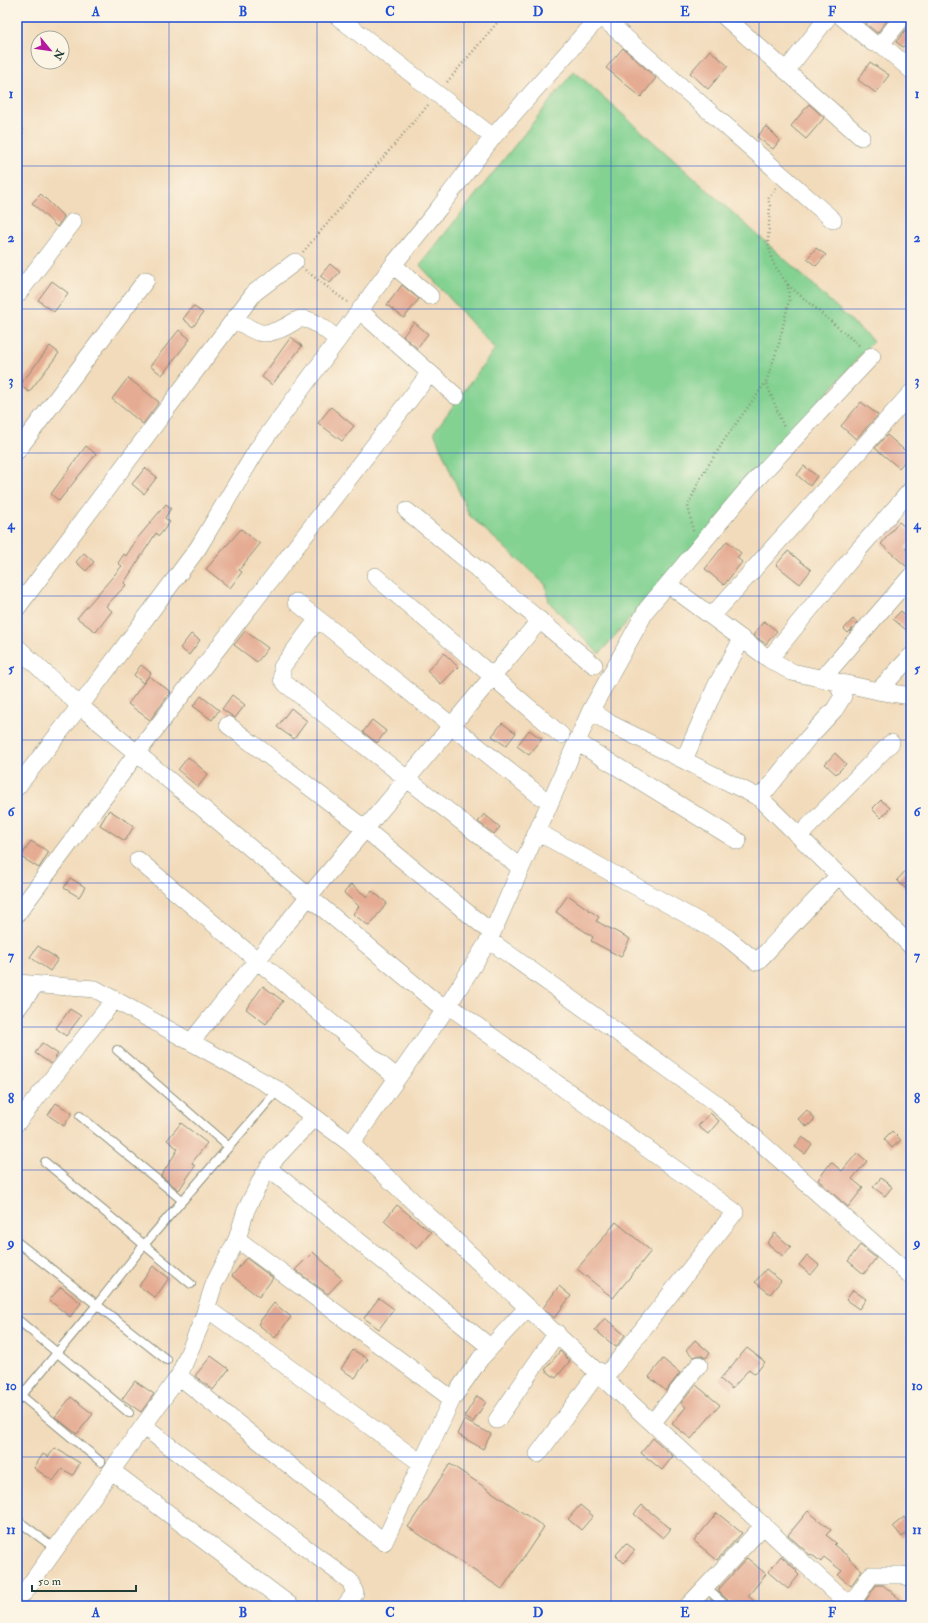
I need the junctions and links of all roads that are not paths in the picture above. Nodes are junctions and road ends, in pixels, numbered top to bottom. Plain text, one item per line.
1 (338, 17) edge
2 (600, 17) edge
3 (828, 17) edge
4 (842, 17) edge
5 (903, 17) edge
6 (734, 20) edge
7 (881, 44) junction
8 (911, 70) edge
9 (786, 71) junction
10 (493, 137) junction
11 (861, 137) dead end
12 (832, 220) dead end
13 (73, 222) dead end
14 (294, 262) road end
15 (392, 265) junction
16 (146, 280) dead end
17 (17, 295) edge
18 (430, 296) dead end
19 (360, 311) junction
20 (235, 318) junction
21 (338, 340) junction
22 (872, 356) road end
23 (430, 373) junction
24 (911, 393) edge
25 (456, 396) dead end
26 (17, 451) edge
27 (911, 490) edge
28 (407, 511) dead end
29 (375, 576) dead end
30 (911, 576) edge
31 (669, 585) junction
32 (296, 602) dead end
33 (17, 608) edge
34 (712, 616) junction
35 (540, 620) junction
36 (323, 623) junction
37 (742, 639) junction
38 (17, 647) edge
39 (911, 656) edge
40 (769, 659) junction
41 (594, 665) dead end
42 (493, 676) junction
43 (829, 680) junction
44 (878, 691) junction
45 (911, 696) edge
46 (80, 706) junction
47 (591, 710) junction
48 (228, 725) dead end
49 (452, 725) junction
50 (561, 735) dead end
51 (577, 742) junction
52 (891, 743) dead end
53 (136, 753) junction
54 (684, 760) junction
55 (409, 779) junction
56 (17, 787) edge
57 (540, 796) dead end
58 (760, 798) junction
59 (365, 829) junction
60 (538, 832) junction
61 (798, 836) junction
62 (738, 842) dead end
63 (138, 860) dead end
64 (521, 868) junction
65 (839, 875) junction
66 (309, 896) junction
67 (17, 914) edge
68 (491, 937) junction
69 (911, 946) edge
70 (258, 960) junction
71 (17, 983) edge
72 (35, 985) junction
73 (114, 1000) junction
74 (446, 1007) junction
75 (17, 1009) edge
76 (191, 1042) junction
77 (117, 1050) dead end
78 (397, 1078) junction
79 (278, 1090) junction
80 (80, 1116) dead end
81 (314, 1116) junction
82 (17, 1123) edge
83 (352, 1144) junction
84 (229, 1147) junction
85 (45, 1162) dead end
86 (268, 1168) junction
87 (182, 1200) junction
88 (236, 1239) junction
89 (17, 1242) edge
90 (144, 1245) junction
91 (911, 1276) edge
92 (191, 1284) dead end
93 (96, 1306) junction
94 (528, 1306) junction
95 (206, 1308) junction
96 (17, 1319) edge
97 (557, 1333) junction
98 (490, 1347) junction
99 (57, 1352) junction
100 (167, 1360) dead end
101 (699, 1365) dead end
102 (602, 1374) junction
103 (180, 1376) junction
104 (18, 1396) edge
105 (452, 1399) junction
106 (129, 1413) dead end
107 (497, 1420) dead end
108 (653, 1422) junction
109 (144, 1427) junction
110 (538, 1454) dead end
111 (421, 1463) junction
112 (107, 1466) junction
113 (17, 1520) edge
114 (764, 1525) junction
115 (56, 1549) junction
116 (911, 1578) edge
117 (704, 1587) junction
118 (24, 1593) tunnel mouth
119 (291, 1606) edge
120 (345, 1606) edge
121 (688, 1606) edge
122 (726, 1606) edge
123 (850, 1606) edge

1 - 10 street
2 - 10 street
2 - 12 street
3 - 9 street
4 - 7 street
5 - 7 street
6 - 9 street
7 - 8 street
9 - 11 street
10 - 15 street
13 - 17 street
14 - 20 street
15 - 18 street
15 - 19 street
16 - 26 street
19 - 21 street
19 - 23 street
20 - 21 street
20 - 33 street
21 - 46 street
22 - 31 street
23 - 25 street
23 - 53 street
24 - 34 street
27 - 40 street
28 - 35 street
29 - 42 street
30 - 43 street
31 - 34 street
31 - 47 street
32 - 36 street
34 - 37 street
35 - 41 street
35 - 42 street
36 - 49 street
36 - 55 street
37 - 40 street
37 - 54 street
38 - 46 street
39 - 44 street
40 - 43 street
42 - 49 street
42 - 50 street
43 - 44 street
43 - 58 street
44 - 45 street
46 - 53 street
46 - 56 street
47 - 51 street
47 - 54 street
48 - 59 street
49 - 55 street
49 - 57 street
51 - 60 street
51 - 62 street
52 - 61 street
53 - 66 street
53 - 67 street
54 - 58 street
55 - 59 street
55 - 64 street
58 - 61 street
59 - 66 street
59 - 68 street
60 - 64 street
60 - 65 street
61 - 65 street
63 - 70 street
64 - 68 street
65 - 69 street
66 - 70 street
66 - 74 street
68 - 74 street
68 - 91 street
70 - 76 street
70 - 78 street
71 - 72 street
72 - 73 street
72 - 75 street
73 - 76 street
73 - 82 street
74 - 78 street
74 - 102 street
76 - 79 street
77 - 84 lane
78 - 83 street
79 - 81 street
79 - 84 lane
80 - 87 lane
81 - 83 street
81 - 86 street
83 - 94 street
84 - 87 lane
85 - 90 lane
86 - 88 street
86 - 98 street
87 - 90 lane
88 - 95 street
88 - 105 street
89 - 93 lane
90 - 92 lane
90 - 93 lane
93 - 99 lane
93 - 100 lane
94 - 97 street
94 - 98 street
95 - 103 street
95 - 111 street
96 - 99 lane
97 - 102 street
97 - 107 street
98 - 105 street
99 - 104 lane
99 - 106 lane
101 - 108 street
102 - 108 street
102 - 110 street
103 - 109 street
103 - 111 street
104 - 112 lane
105 - 111 street
108 - 114 street
109 - 112 street
109 - 120 street
112 - 115 street
112 - 119 street
113 - 115 lane
114 - 117 street
114 - 123 street
115 - 118 street
116 - 123 street
117 - 121 street
117 - 122 lane

